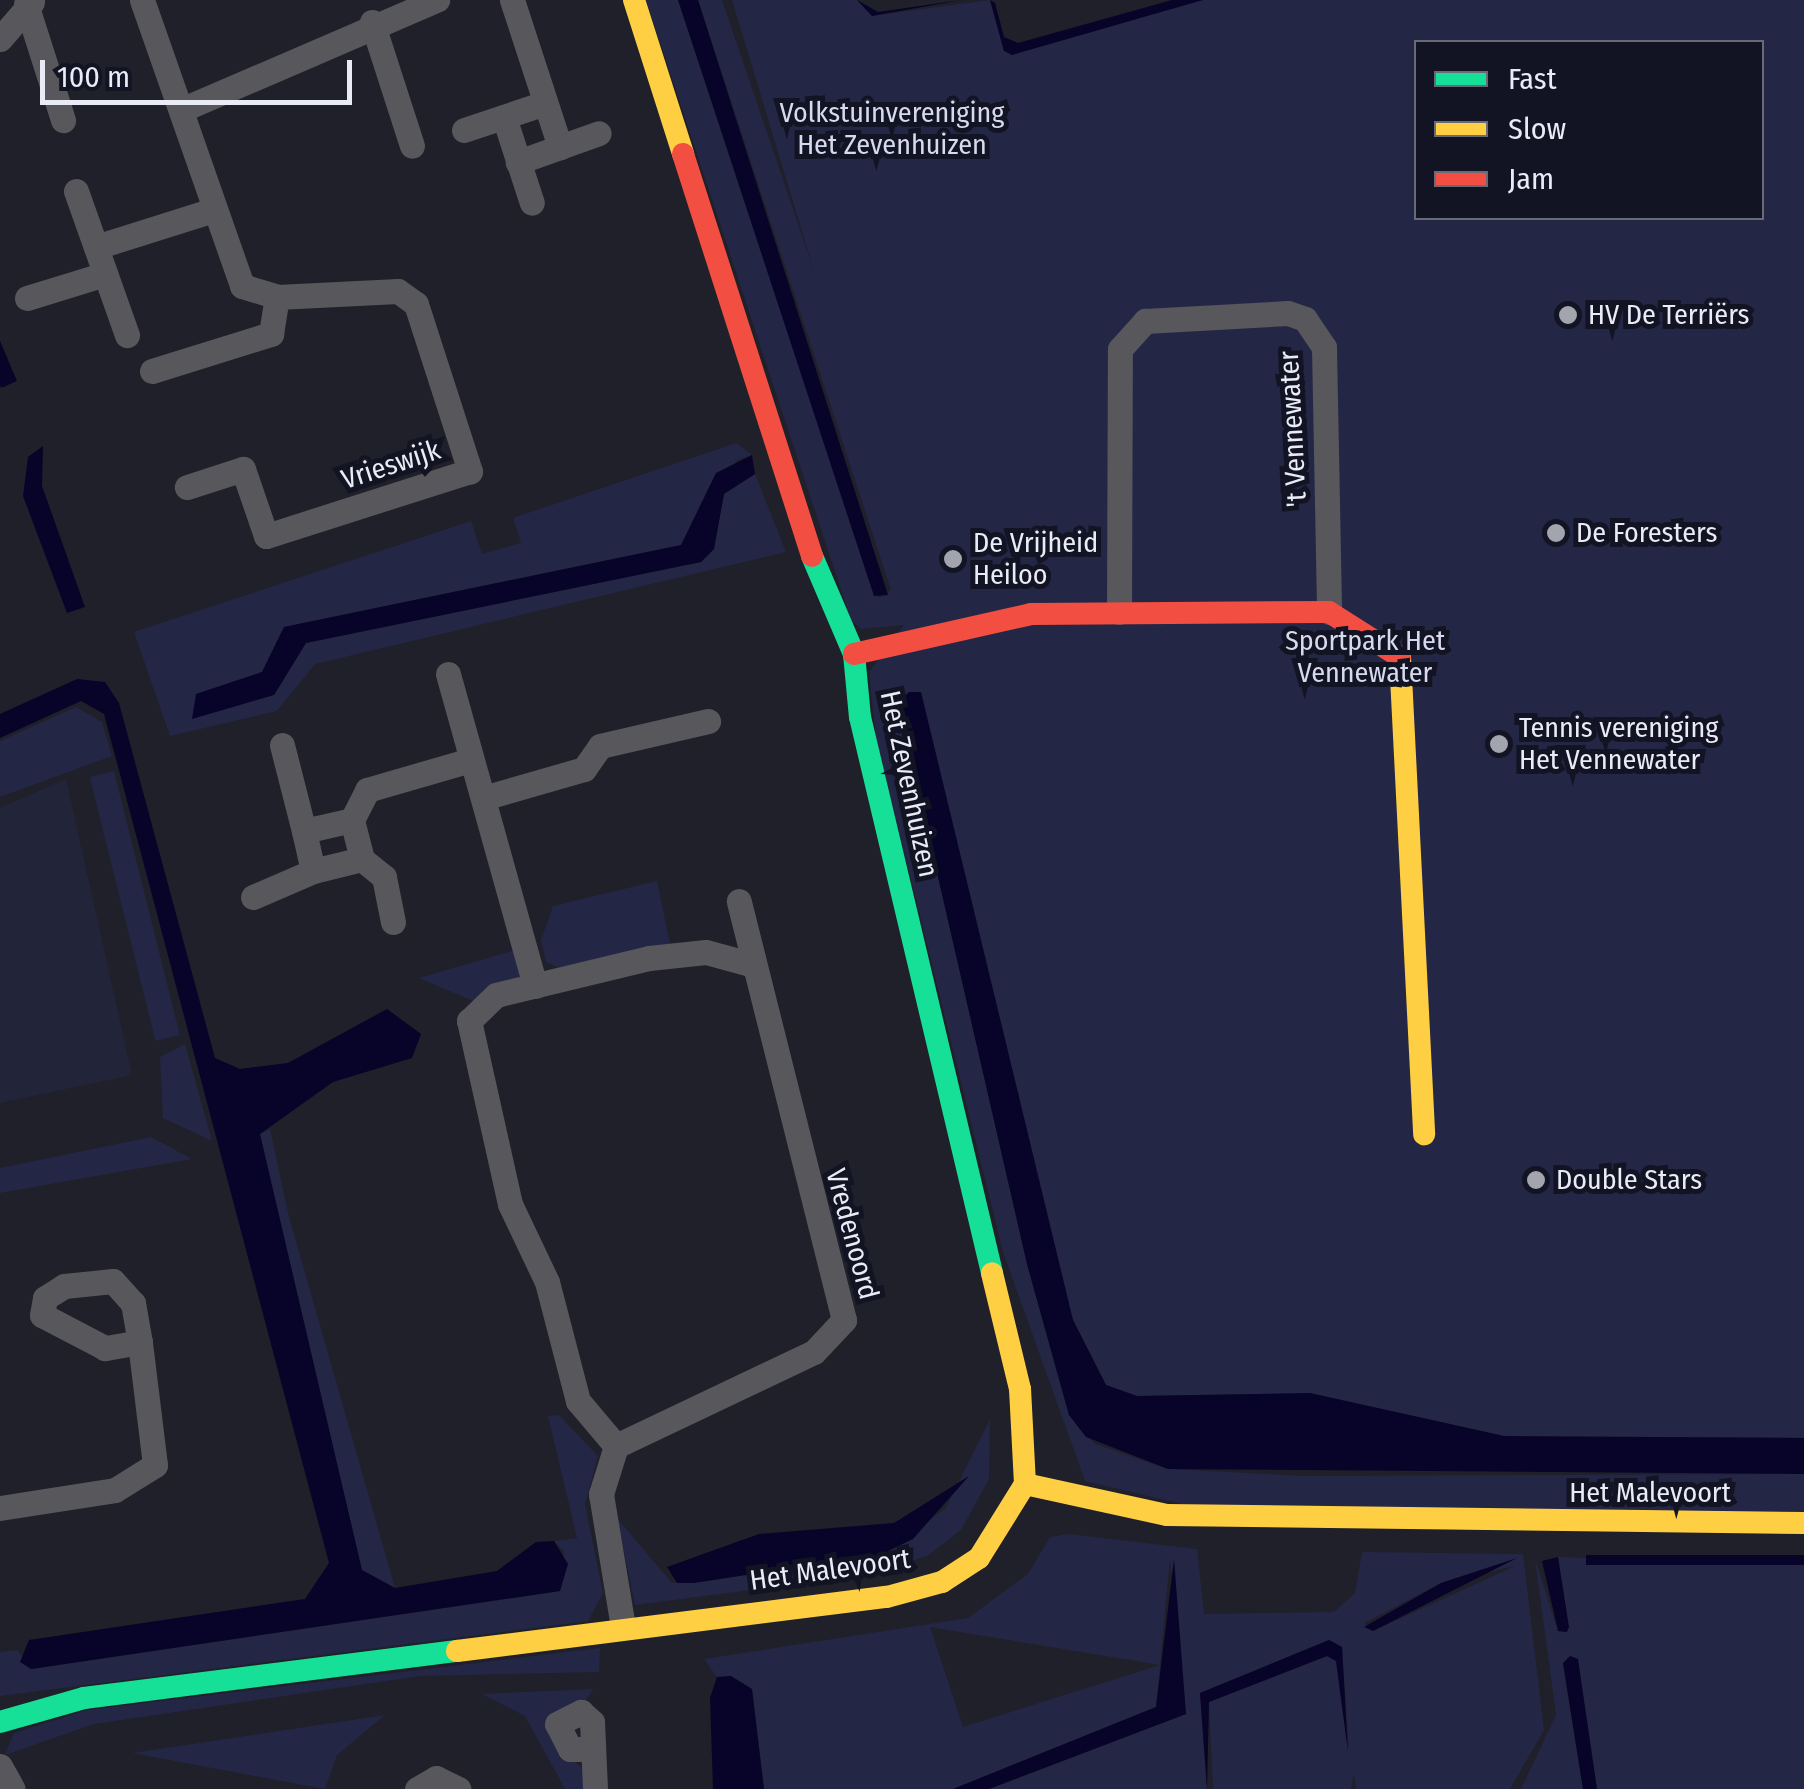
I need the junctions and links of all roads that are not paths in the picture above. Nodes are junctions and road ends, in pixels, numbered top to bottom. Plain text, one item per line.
1 (142, 0) edge
2 (437, 0) edge
3 (512, 0) edge
4 (634, 0) edge
5 (31, 2) edge
6 (372, 22) junction
7 (0, 40) edge
8 (545, 103) junction
9 (181, 110) junction
10 (504, 117) junction
11 (63, 120) dead end
12 (464, 130) dead end
13 (599, 133) dead end
14 (412, 146) dead end
15 (560, 147) junction
16 (518, 162) junction
17 (76, 191) dead end
18 (532, 203) dead end
19 (213, 210) junction
20 (96, 248) junction
21 (104, 274) junction
22 (277, 297) junction
23 (26, 298) dead end
24 (127, 335) dead end
25 (152, 371) dead end
26 (186, 487) dead end
27 (1119, 612) junction
28 (1329, 612) junction
29 (854, 654) junction
30 (448, 674) dead end
31 (708, 721) dead end
32 (282, 745) dead end
33 (470, 760) junction
34 (487, 797) junction
35 (352, 820) junction
36 (304, 831) junction
37 (362, 859) junction
38 (314, 871) junction
39 (253, 897) dead end
40 (740, 901) dead end
41 (393, 922) dead end
42 (754, 965) junction
43 (535, 986) junction
44 (1424, 1134) dead end
45 (140, 1342) dead end
46 (616, 1446) junction
47 (1026, 1484) junction
48 (0, 1508) edge
49 (1804, 1523) edge
50 (623, 1627) junction
51 (0, 1722) edge
52 (593, 1749) dead end
53 (0, 1766) edge
54 (13, 1789) edge
55 (417, 1789) edge
56 (459, 1789) edge
57 (595, 1789) edge

1 - 9 street
2 - 6 street
3 - 8 street
4 - 29 street, Het Zevenhuizen
5 - 7 street
5 - 11 street
6 - 9 street
6 - 14 street
8 - 10 street
8 - 15 street
9 - 19 street
10 - 12 street
10 - 16 street
13 - 15 street
15 - 16 street
16 - 18 street
17 - 20 street
19 - 20 street
19 - 22 street
20 - 21 street
21 - 23 street
21 - 24 street
22 - 25 street
22 - 26 street, Vrieswijk
27 - 28 street
27 - 28 street, 't Vennewater
27 - 29 street
28 - 44 street
29 - 47 street, Het Zevenhuizen
30 - 33 street
31 - 34 street
32 - 36 street
33 - 34 street
33 - 35 street
34 - 43 street
35 - 36 street
35 - 37 street
36 - 38 street
37 - 38 street
37 - 41 street
38 - 39 street
40 - 42 street, Vredenoord
42 - 43 street
42 - 46 street, Vredenoord
43 - 46 street
45 - 48 street
46 - 50 street
47 - 49 street, Het Malevoort
47 - 50 street, Het Malevoort
50 - 51 street, Het Malevoort
52 - 57 street
53 - 54 street
55 - 56 street

